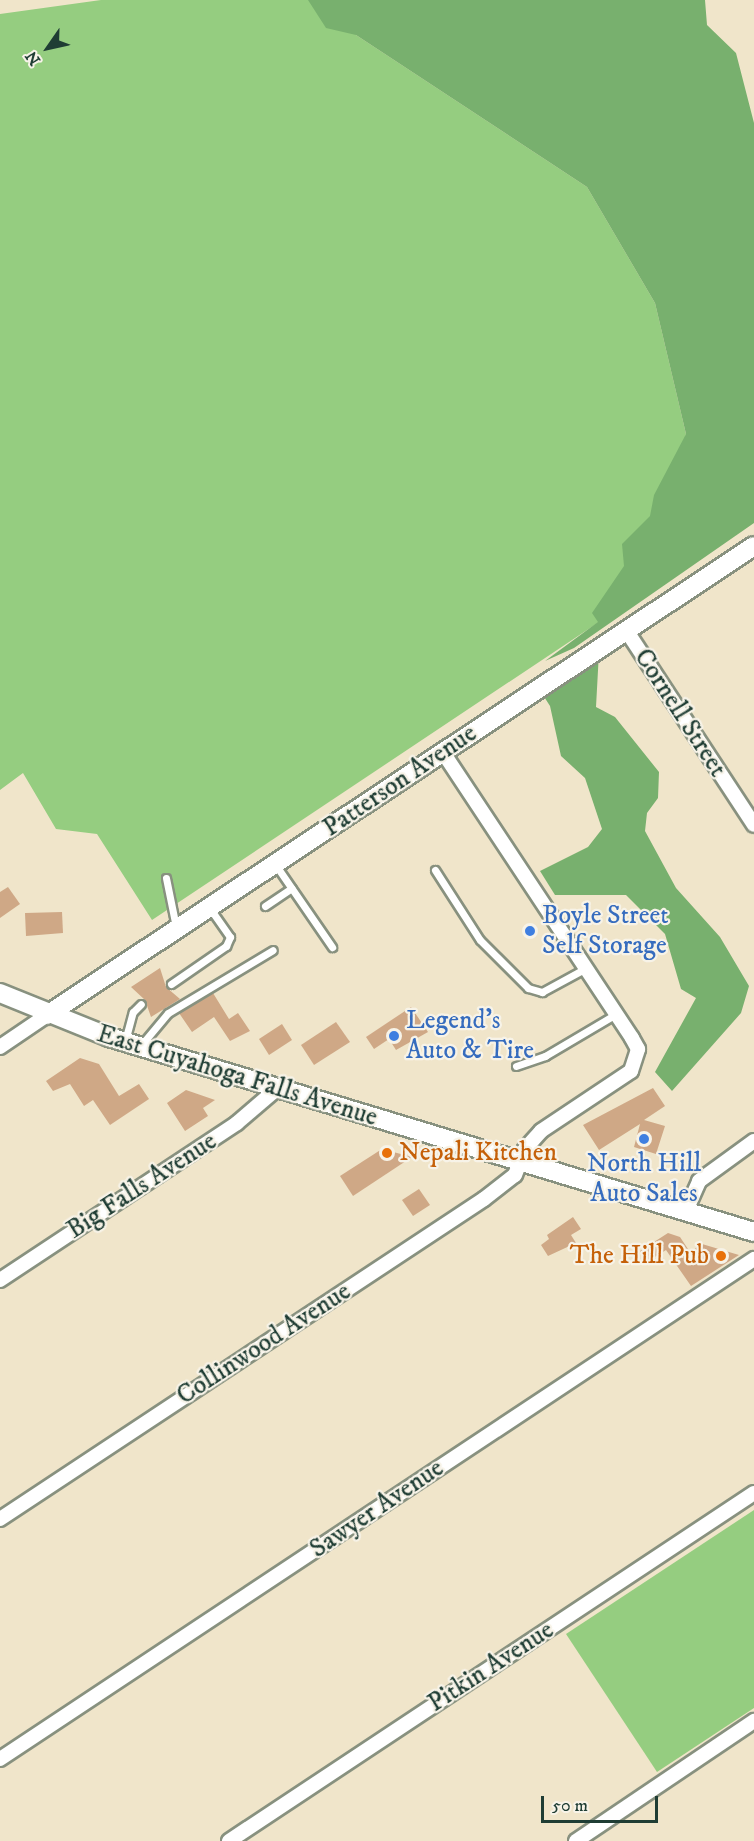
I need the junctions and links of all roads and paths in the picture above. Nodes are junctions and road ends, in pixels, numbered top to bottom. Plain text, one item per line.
1 (754, 546) edge
2 (626, 630) junction
3 (443, 752) junction
4 (754, 825) edge
5 (275, 864) junction
6 (435, 870) dead end
7 (166, 878) dead end
8 (292, 888) junction
9 (265, 906) dead end
10 (209, 908) junction
11 (176, 929) junction
12 (332, 947) dead end
13 (273, 950) dead end
14 (586, 968) junction
15 (171, 984) dead end
16 (0, 993) edge
17 (141, 1004) dead end
18 (616, 1014) junction
19 (47, 1015) junction
20 (133, 1044) junction
21 (0, 1047) edge
22 (516, 1066) dead end
23 (279, 1087) junction
24 (754, 1141) edge
25 (520, 1161) junction
26 (685, 1213) junction
27 (754, 1232) edge
28 (754, 1259) edge
29 (0, 1280) edge
30 (754, 1493) edge
31 (0, 1519) edge
32 (754, 1721) edge
33 (0, 1759) edge
34 (229, 1841) edge
35 (576, 1841) edge

1 - 2 street, Patterson Avenue
2 - 3 street, Patterson Avenue
2 - 4 street, Cornell Street
3 - 5 street, Patterson Avenue
3 - 14 street, Collinwood Avenue
5 - 8 lane
5 - 10 street, Patterson Avenue
6 - 14 lane
7 - 11 lane
8 - 9 lane
8 - 12 lane
10 - 11 street, Patterson Avenue
10 - 15 lane
11 - 19 street, Patterson Avenue
13 - 20 lane
14 - 18 street, Collinwood Avenue
16 - 19 street, East Cuyahoga Falls Avenue
17 - 20 lane
18 - 22 lane
18 - 25 street, Collinwood Avenue
19 - 20 street, East Cuyahoga Falls Avenue
19 - 21 street
20 - 23 street, East Cuyahoga Falls Avenue
23 - 25 street, East Cuyahoga Falls Avenue
23 - 29 street, Big Falls Avenue
24 - 26 street
25 - 26 street, East Cuyahoga Falls Avenue
25 - 31 street, Collinwood Avenue
26 - 27 street, East Cuyahoga Falls Avenue
28 - 33 street, Sawyer Avenue
30 - 34 street, Pitkin Avenue
32 - 35 street

